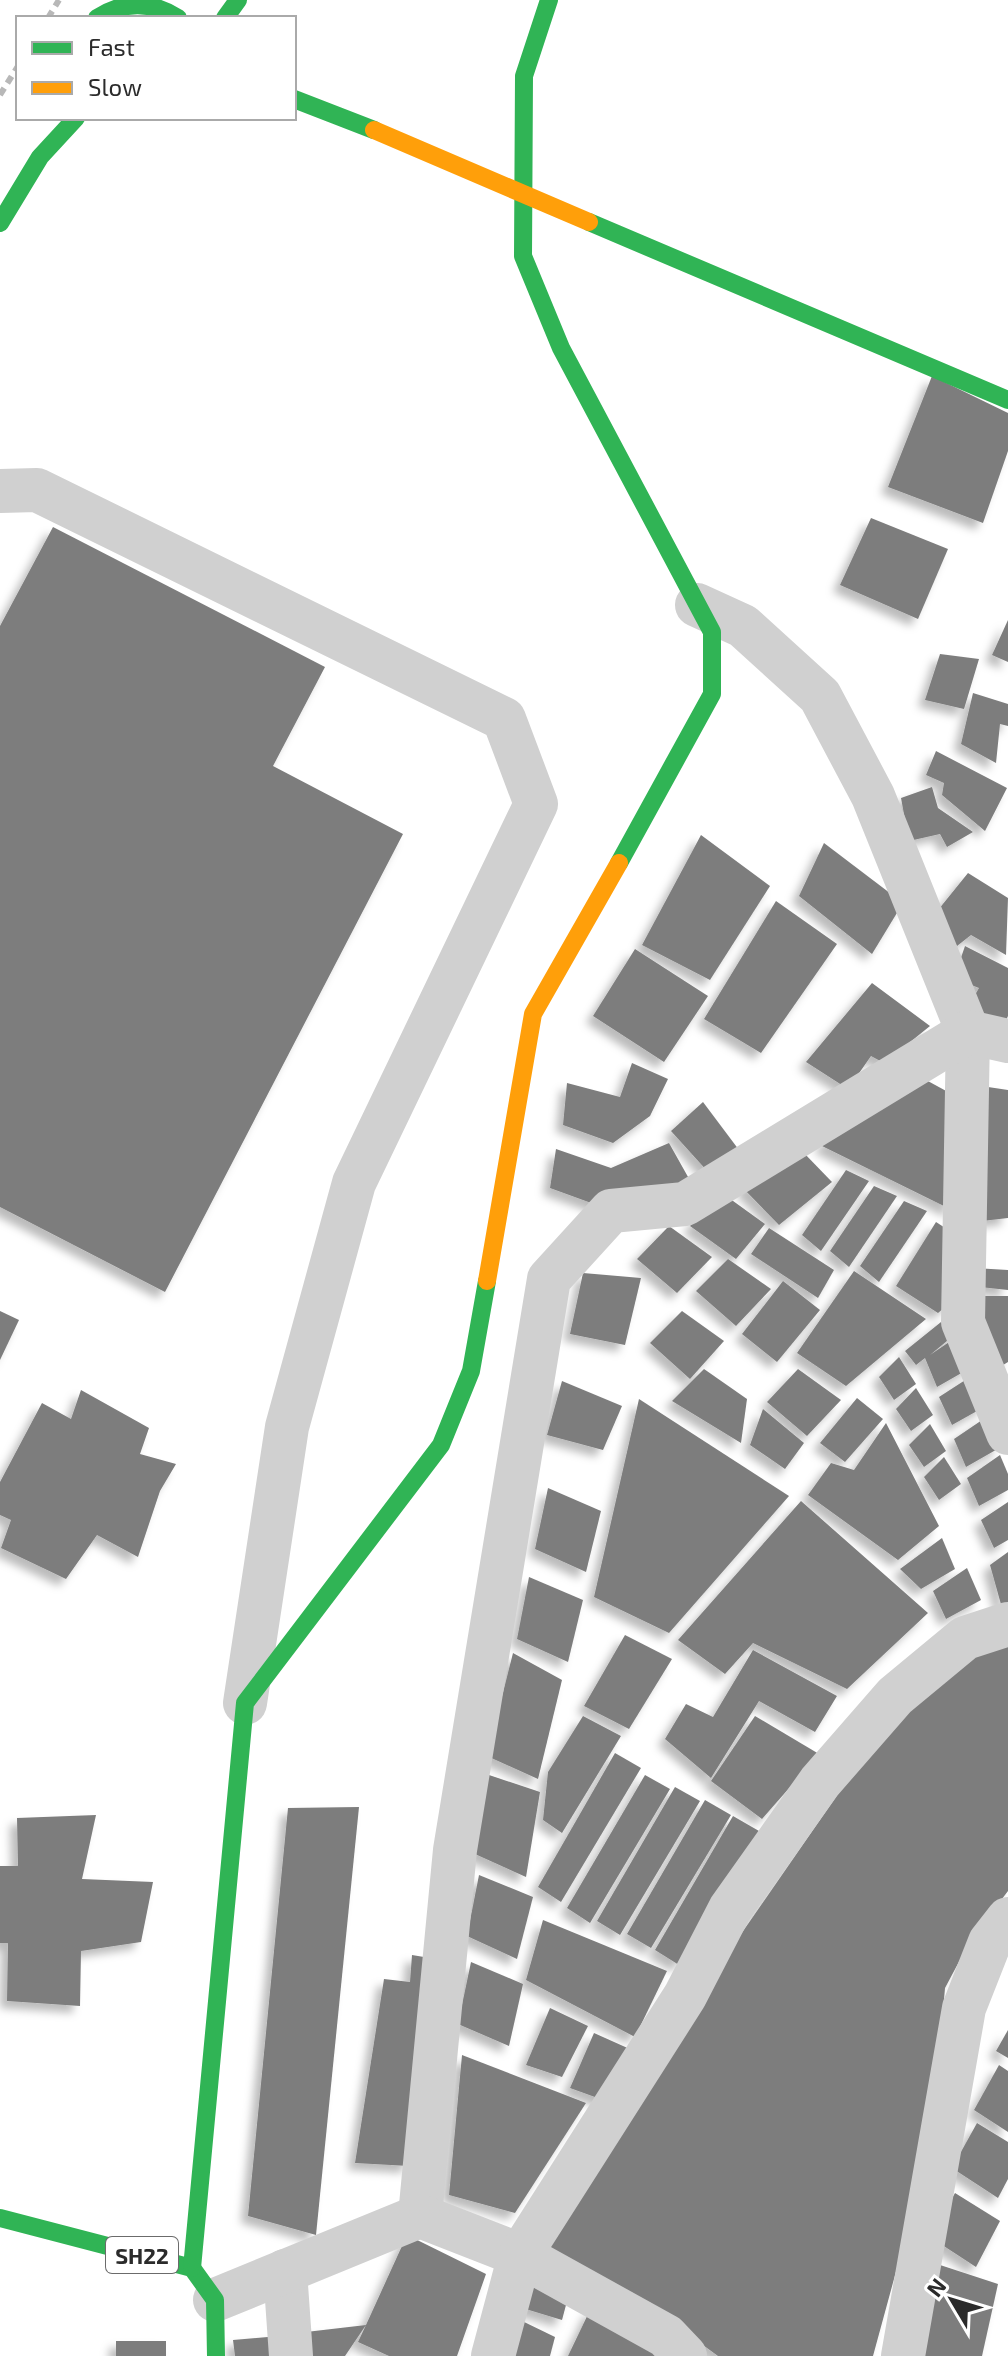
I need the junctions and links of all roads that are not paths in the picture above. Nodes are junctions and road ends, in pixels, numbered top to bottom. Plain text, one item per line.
1 (135, 0) edge
2 (549, 0) edge
3 (100, 16) edge
4 (175, 16) edge
5 (296, 100) edge
6 (74, 120) edge
7 (0, 223) edge
8 (1008, 400) edge
9 (0, 491) edge
10 (697, 605) junction
11 (988, 1037) edge
12 (1008, 1433) edge
13 (1008, 1624) edge
14 (245, 1703) junction
15 (1008, 1919) edge
16 (420, 2216) junction
17 (0, 2218) edge
18 (520, 2255) junction
19 (285, 2271) junction
20 (203, 2284) junction
21 (216, 2356) edge
22 (291, 2356) edge
23 (493, 2356) edge
24 (685, 2356) edge
25 (903, 2356) edge

1 - 3 street
1 - 4 street
2 - 10 street
5 - 8 street, bridge
6 - 7 street
9 - 14 street
10 - 11 street
10 - 14 street
11 - 12 street
11 - 16 street
13 - 18 street
14 - 20 street
15 - 25 street
16 - 18 street
16 - 19 street
17 - 20 street, SH22
18 - 23 street
18 - 24 street
19 - 20 street
19 - 22 street
20 - 21 street

